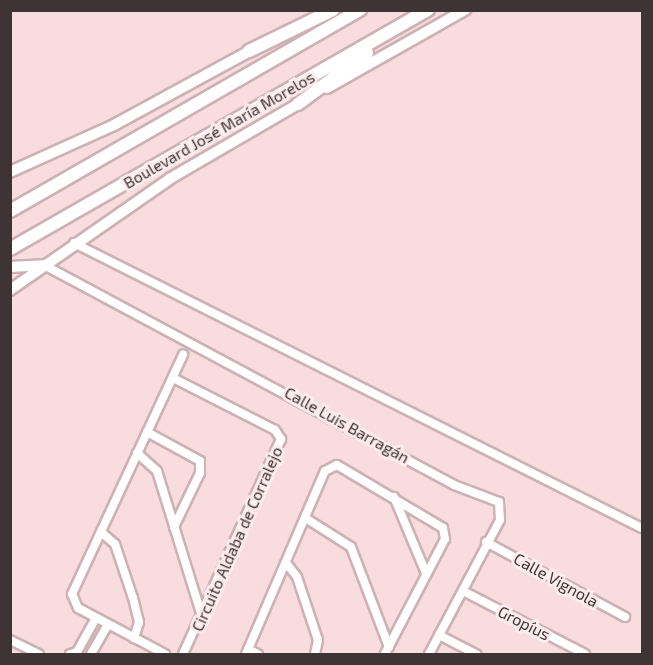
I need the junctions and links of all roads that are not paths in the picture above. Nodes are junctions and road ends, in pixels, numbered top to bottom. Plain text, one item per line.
1 (319, 10) edge
2 (333, 10) edge
3 (360, 10) edge
4 (428, 10) edge
5 (465, 10) edge
6 (412, 20) junction
7 (249, 51) junction
8 (298, 104) junction
9 (10, 172) edge
10 (10, 211) edge
11 (74, 243) junction
12 (10, 249) edge
13 (44, 265) junction
14 (10, 267) edge
15 (10, 290) edge
16 (183, 355) dead end
17 (173, 378) junction
18 (147, 432) junction
19 (137, 453) junction
20 (394, 497) junction
21 (307, 519) junction
22 (174, 527) junction
23 (642, 528) edge
24 (100, 532) junction
25 (486, 542) junction
26 (287, 564) junction
27 (426, 573) junction
28 (463, 591) junction
29 (202, 616) junction
30 (625, 617) dead end
31 (96, 618) junction
32 (108, 624) junction
33 (439, 635) junction
34 (135, 638) junction
35 (10, 640) edge
36 (387, 651) edge
37 (247, 652) edge
38 (39, 654) edge
39 (76, 654) edge
40 (91, 654) edge
41 (165, 654) edge
42 (183, 654) edge
43 (258, 654) edge
44 (315, 654) edge
45 (429, 654) edge
46 (476, 654) edge
47 (585, 654) edge

1 - 7 street
2 - 7 main road
3 - 10 main road, Boulevard José María Morelos
4 - 6 main road, Boulevard José María Morelos
5 - 8 street
6 - 8 main road
6 - 12 main road, Boulevard José María Morelos
7 - 9 street
8 - 11 street
11 - 13 street
11 - 23 street
13 - 14 street
13 - 15 street
13 - 25 street, Calle Luis Barragán
16 - 17 street
17 - 18 street
17 - 29 street, Circuito Aldaba de Corralejo
18 - 19 street
18 - 22 street
19 - 22 street
19 - 24 street
20 - 21 street
20 - 27 street
20 - 27 street
21 - 26 street
21 - 36 street
22 - 29 street
24 - 31 street
24 - 34 street
25 - 28 street, Calle Luis Barragán
25 - 30 street, Calle Vignola
26 - 37 street
26 - 44 street
27 - 36 street
28 - 33 street, Calle Luis Barragán
28 - 47 street, Gropíus
29 - 42 street, Circuito Aldaba de Corralejo
31 - 32 street
31 - 39 street
32 - 34 street
32 - 40 street
33 - 45 street, Calle Luis Barragán
33 - 46 street
34 - 41 street
35 - 38 street
37 - 43 street

